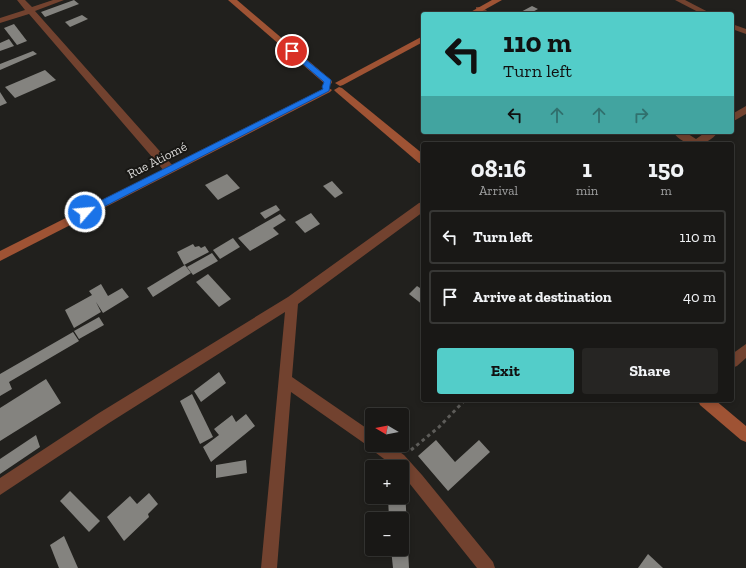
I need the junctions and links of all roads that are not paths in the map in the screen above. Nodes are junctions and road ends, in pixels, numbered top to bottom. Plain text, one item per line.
1 (21, 0) edge
2 (60, 0) edge
3 (232, 0) edge
4 (498, 0) edge
5 (679, 0) edge
6 (479, 9) junction
7 (30, 10) junction
8 (474, 12) edge
9 (484, 12) edge
10 (704, 12) edge
11 (0, 21) edge
12 (734, 27) edge
13 (746, 32) edge
14 (421, 40) edge
15 (327, 86) junction
16 (339, 86) junction
17 (746, 109) edge
18 (734, 117) edge
19 (681, 134) edge
20 (710, 134) edge
21 (693, 142) edge
22 (699, 142) edge
23 (421, 158) edge
24 (169, 169) junction
25 (421, 207) edge
26 (0, 256) edge
27 (292, 301) junction
28 (746, 350) edge
29 (734, 360) edge
30 (285, 380) junction
31 (707, 402) edge
32 (746, 434) edge
33 (365, 436) edge
34 (387, 452) edge
35 (0, 487) edge
36 (269, 568) edge
37 (487, 568) edge

1 - 7 street
2 - 7 street
3 - 15 street
4 - 6 street
5 - 10 street
6 - 8 street
6 - 9 street
7 - 11 street
7 - 24 street
12 - 13 street
14 - 16 street
15 - 16 street
15 - 24 street, Rue Atiomé
16 - 23 street
17 - 18 street
19 - 21 street
20 - 22 street
24 - 26 street, Rue Atiomé
25 - 27 street
27 - 30 street
27 - 35 street
28 - 29 street
30 - 33 street
30 - 36 street
31 - 32 street
34 - 37 street

